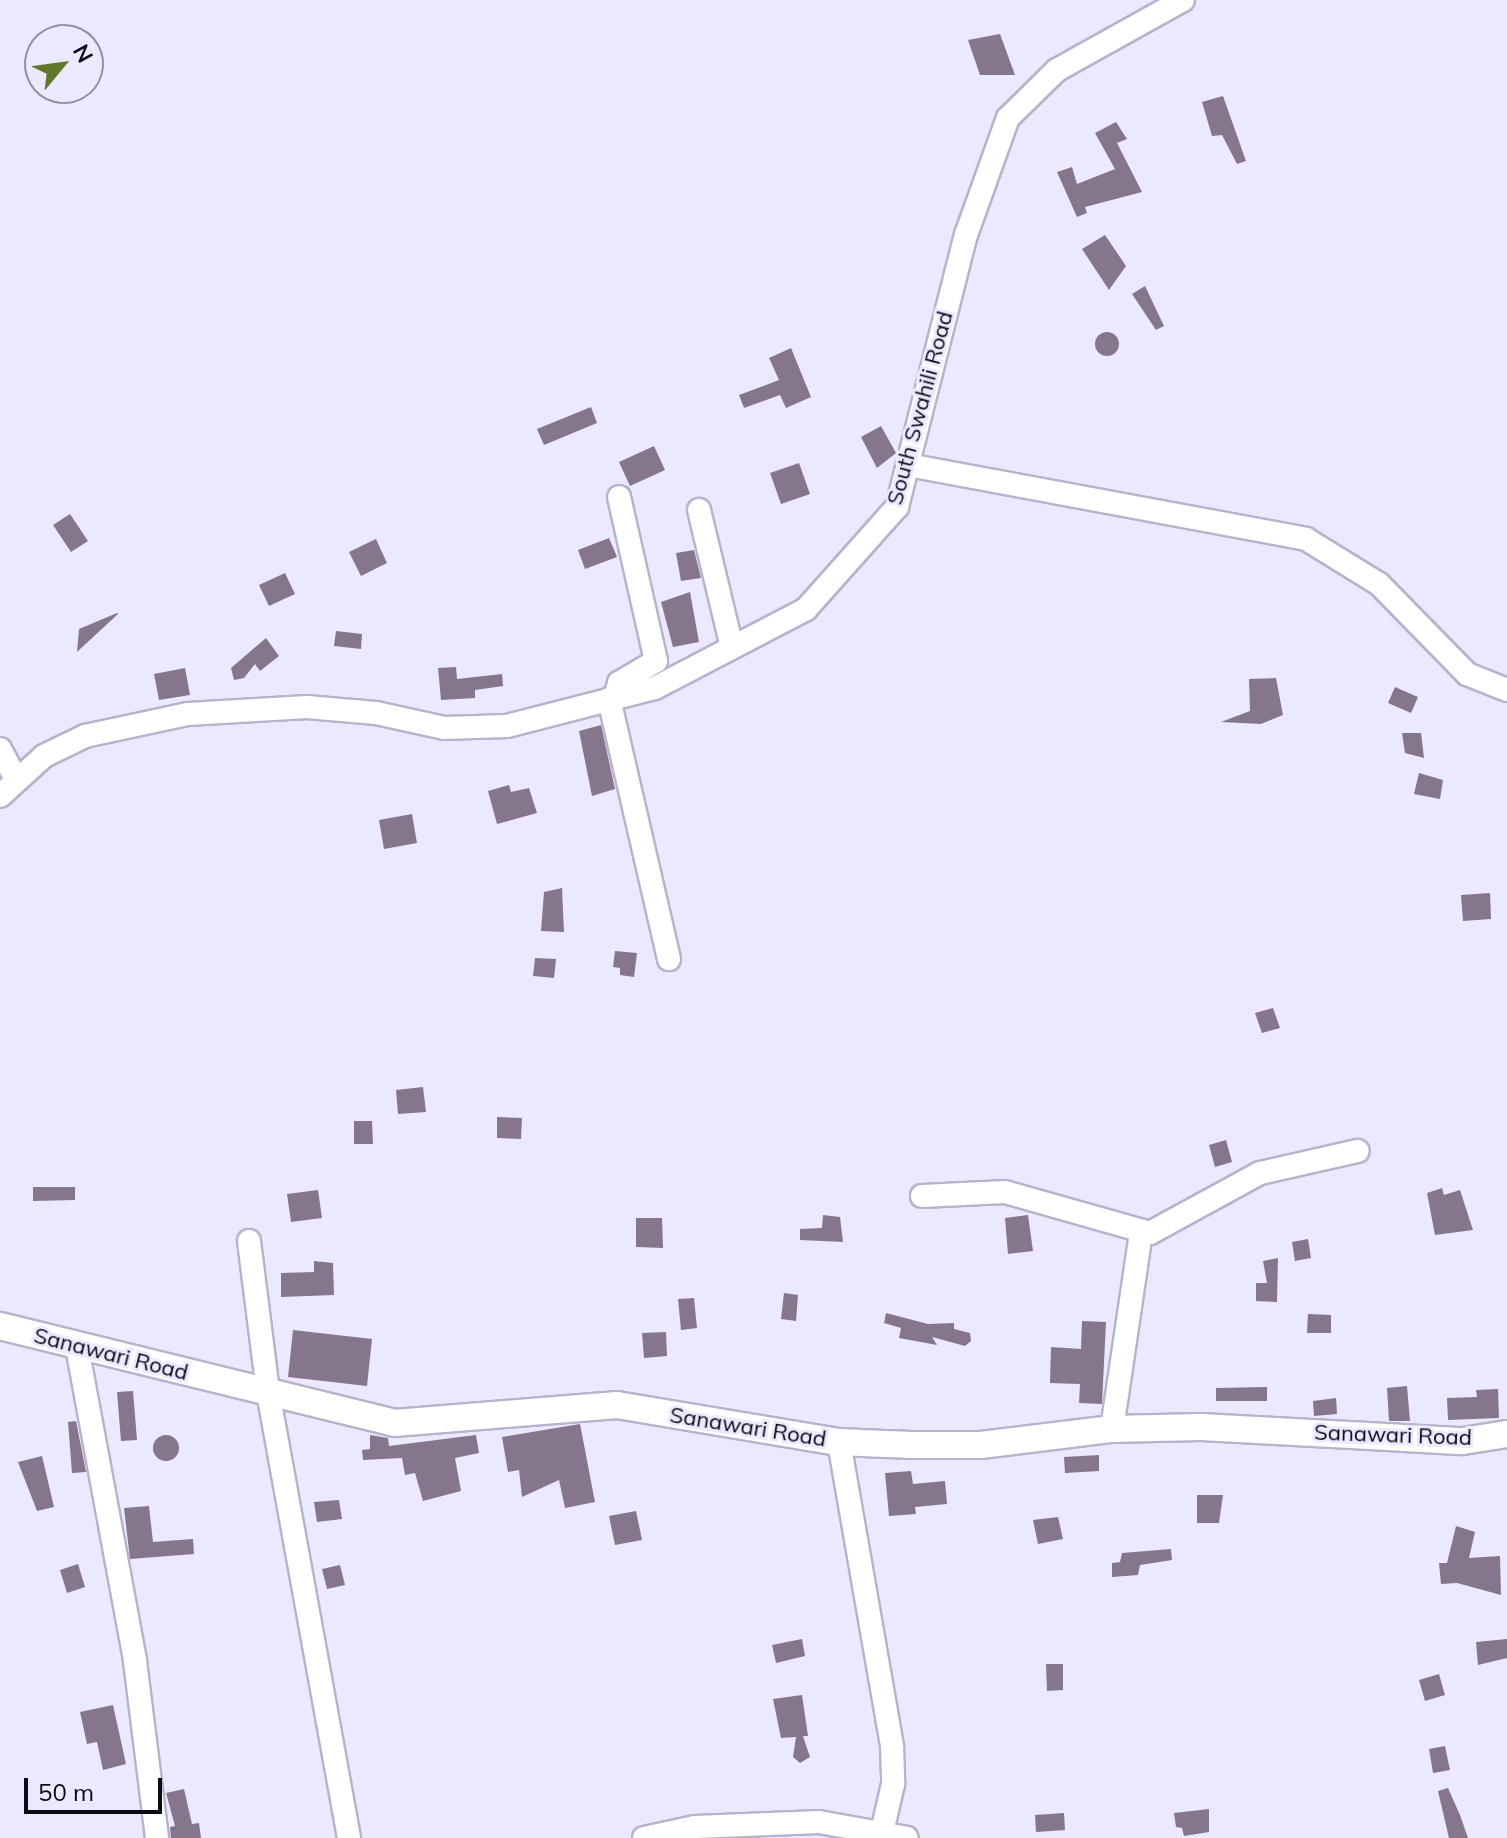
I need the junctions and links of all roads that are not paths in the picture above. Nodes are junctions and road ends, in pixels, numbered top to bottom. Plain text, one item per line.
1 (1183, 0) edge
2 (908, 465) junction
3 (619, 497) dead end
4 (699, 510) dead end
5 (732, 647) junction
6 (1507, 690) edge
7 (612, 699) junction
8 (0, 749) edge
9 (16, 779) junction
10 (0, 796) edge
11 (669, 959) dead end
12 (1358, 1151) dead end
13 (922, 1196) dead end
14 (1141, 1233) junction
15 (249, 1241) dead end
16 (0, 1326) edge
17 (77, 1347) junction
18 (268, 1392) junction
19 (1112, 1429) junction
20 (1507, 1434) edge
21 (839, 1442) junction
22 (882, 1832) junction
23 (157, 1838) edge
24 (349, 1838) edge
25 (644, 1838) edge
26 (907, 1838) edge

1 - 2 street, South Swahili Road
2 - 5 street, South Swahili Road
2 - 6 street
3 - 7 street
4 - 5 street
5 - 7 street, South Swahili Road
7 - 9 street, South Swahili Road
7 - 11 street
8 - 9 street
9 - 10 street, South Swahili Road
12 - 14 street
13 - 14 street
14 - 19 street
15 - 18 street
16 - 17 street, Sanawari Road
17 - 18 street, Sanawari Road
17 - 23 street
18 - 21 street, Sanawari Road
18 - 24 street
19 - 20 street, Sanawari Road
19 - 21 street, Sanawari Road
21 - 22 street
22 - 25 street
22 - 26 street

